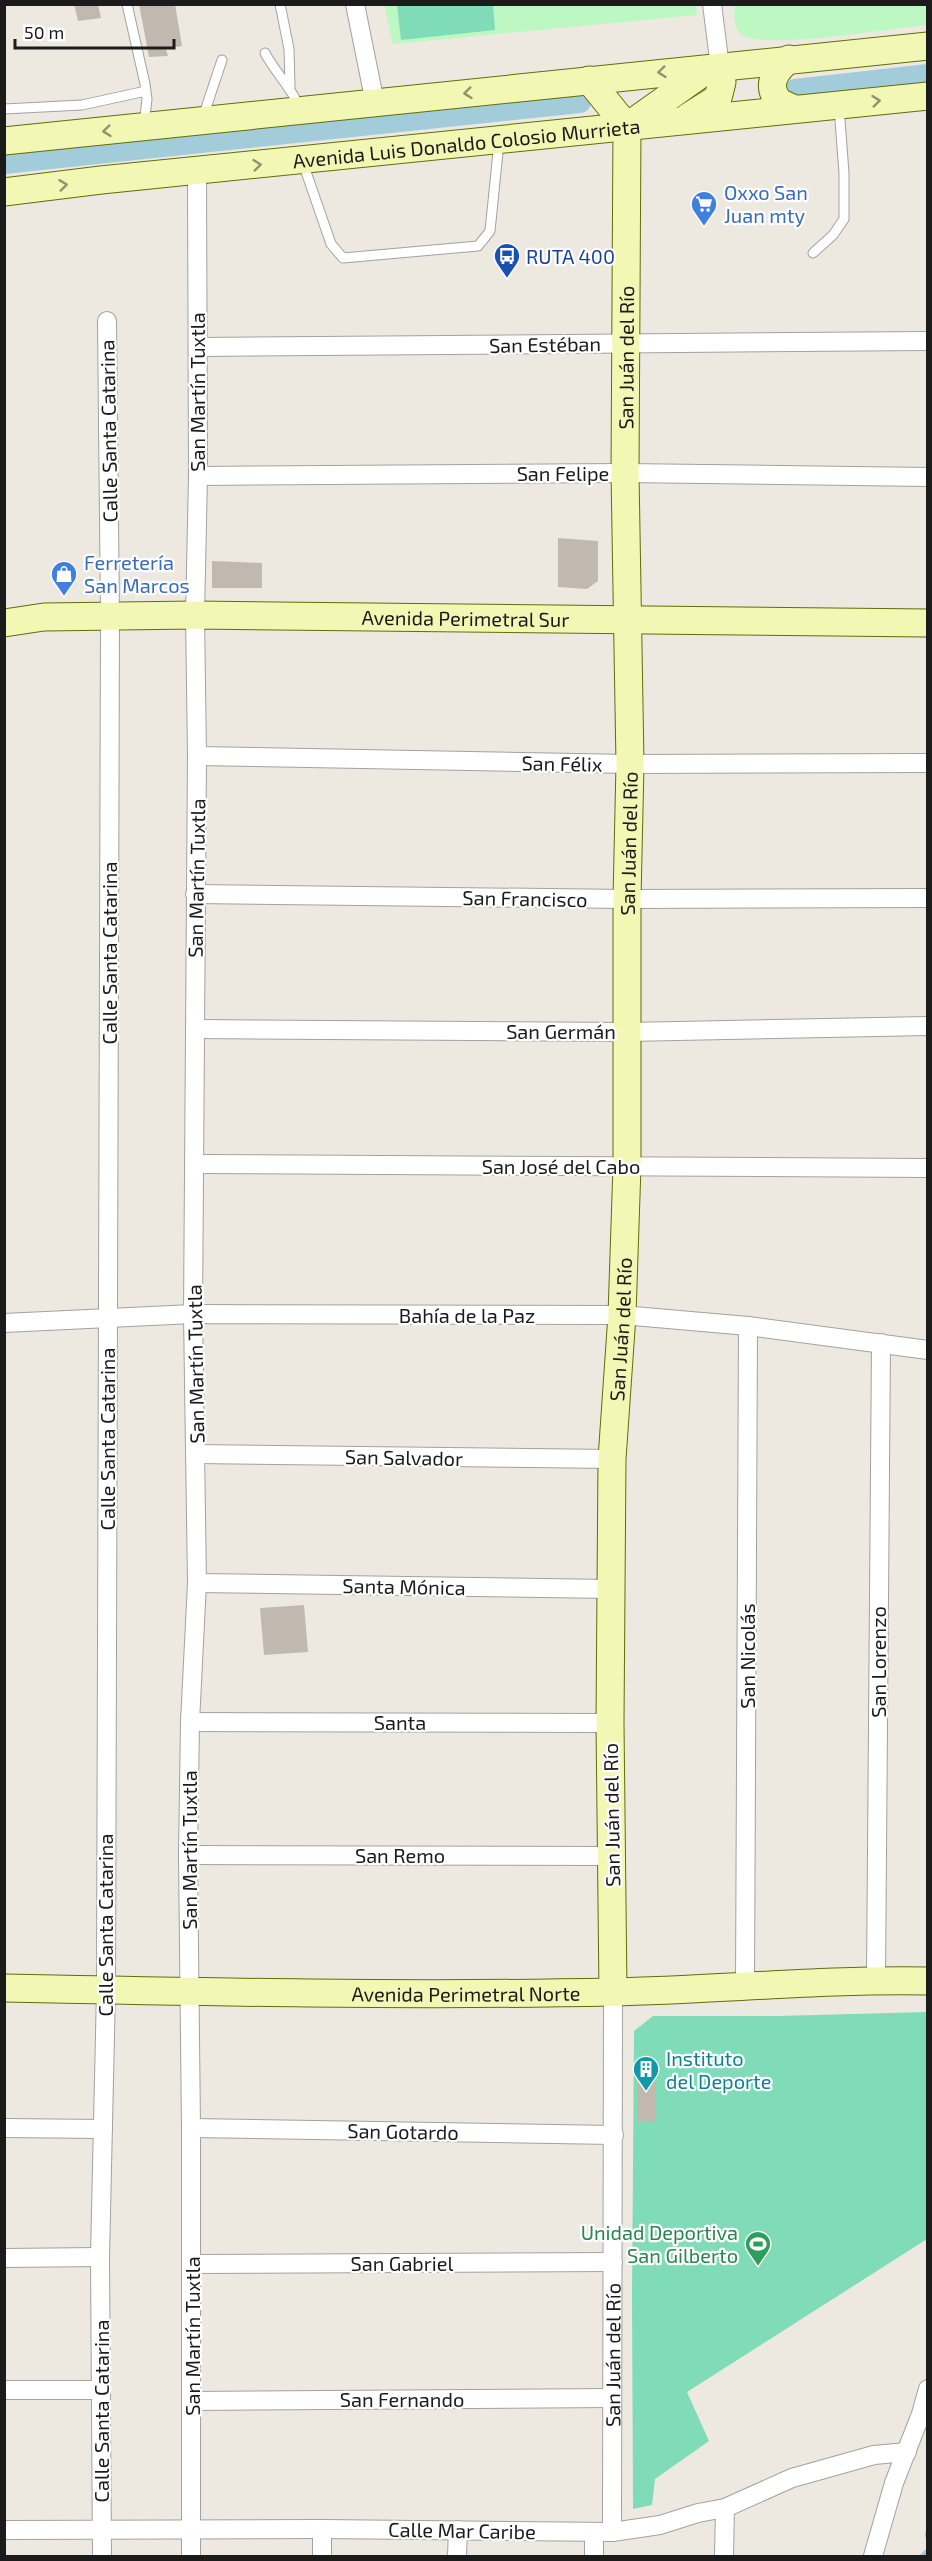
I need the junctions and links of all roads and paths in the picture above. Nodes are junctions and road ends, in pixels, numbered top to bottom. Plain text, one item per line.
1 (127, 4) edge
2 (280, 4) edge
3 (355, 4) edge
4 (712, 4) edge
5 (927, 46) edge
6 (265, 53) dead end
7 (789, 59) junction
8 (222, 60) dead end
9 (716, 67) junction
10 (589, 80) junction
11 (146, 91) junction
12 (927, 96) edge
13 (295, 99) junction
14 (375, 103) junction
15 (839, 105) junction
16 (794, 109) junction
17 (4, 110) edge
18 (680, 121) junction
19 (201, 122) junction
20 (144, 127) junction
21 (627, 127) junction
22 (499, 140) junction
23 (4, 141) edge
24 (302, 160) junction
25 (197, 171) junction
26 (4, 192) edge
27 (813, 253) dead end
28 (107, 321) dead end
29 (927, 341) edge
30 (627, 344) junction
31 (198, 347) junction
32 (625, 473) junction
33 (198, 476) junction
34 (927, 477) edge
35 (195, 615) junction
36 (110, 617) junction
37 (627, 620) junction
38 (4, 623) edge
39 (927, 623) edge
40 (197, 756) junction
41 (927, 763) edge
42 (630, 764) junction
43 (195, 894) junction
44 (927, 898) edge
45 (627, 899) junction
46 (927, 1026) edge
47 (195, 1029) junction
48 (628, 1032) junction
49 (194, 1164) junction
50 (627, 1166) junction
51 (927, 1168) edge
52 (193, 1314) junction
53 (622, 1315) junction
54 (107, 1318) junction
55 (4, 1323) edge
56 (748, 1326) junction
57 (880, 1343) junction
58 (927, 1350) edge
59 (196, 1454) junction
60 (612, 1459) junction
61 (197, 1582) junction
62 (612, 1589) junction
63 (190, 1722) junction
64 (610, 1723) junction
65 (188, 1855) junction
66 (613, 1856) junction
67 (876, 1980) junction
68 (927, 1982) edge
69 (745, 1986) junction
70 (4, 1988) edge
71 (106, 1990) junction
72 (189, 1992) junction
73 (613, 1992) junction
74 (4, 2128) edge
75 (191, 2128) junction
76 (103, 2129) junction
77 (614, 2135) junction
78 (100, 2257) junction
79 (4, 2258) edge
80 (613, 2262) junction
81 (191, 2264) junction
82 (4, 2390) edge
83 (101, 2390) junction
84 (927, 2390) edge
85 (612, 2398) junction
86 (192, 2401) junction
87 (907, 2452) junction
88 (725, 2508) junction
89 (102, 2528) junction
90 (191, 2529) junction
91 (322, 2529) junction
92 (4, 2530) edge
93 (458, 2530) junction
94 (603, 2532) junction
95 (102, 2556) edge
96 (191, 2556) edge
97 (322, 2556) edge
98 (457, 2556) edge
99 (594, 2556) edge
100 (724, 2556) edge
101 (873, 2556) edge

1 - 11 lane
2 - 13 lane
3 - 14 street
4 - 9 street
5 - 7 street
6 - 13 lane
7 - 9 street
7 - 16 street
8 - 19 lane
9 -> 10 street
9 - 18 street
9 - 21 street
10 -> 14 street
10 - 21 street
11 - 17 lane
11 - 20 lane
15 -> 12 street, Avenida Luis Donaldo Colosio Murrieta
13 - 14 street
13 - 19 street
15 - 16 street, Avenida Luis Donaldo Colosio Murrieta
15 - 27 lane
16 - 18 street, Avenida Luis Donaldo Colosio Murrieta
18 - 21 street, Avenida Luis Donaldo Colosio Murrieta
19 - 20 street
20 -> 23 street
21 - 22 street, Avenida Luis Donaldo Colosio Murrieta
21 - 30 street, San Juán del Río
22 - 24 street, Avenida Luis Donaldo Colosio Murrieta
22 - 24 lane
25 -> 24 street, Avenida Luis Donaldo Colosio Murrieta
26 -> 25 street, Avenida Luis Donaldo Colosio Murrieta
25 - 31 street, San Martín Tuxtla
28 - 36 street, Calle Santa Catarina
29 - 30 street, San Estéban
30 - 31 street, San Estéban
30 - 32 street, San Juán del Río
31 - 33 street, San Martín Tuxtla
32 - 33 street, San Felipe
32 - 34 street, San Felipe
32 - 37 street, San Juán del Río
33 - 35 street, San Martín Tuxtla
35 - 36 street, Avenida Perimetral Sur
35 - 37 street, Avenida Perimetral Sur
35 - 40 street, San Martín Tuxtla
36 - 38 street, Avenida Perimetral Sur
36 - 54 street, Calle Santa Catarina
37 - 39 street, Avenida Perimetral Sur
37 - 42 street, San Juán del Río
40 - 42 street, San Félix
40 - 43 street, San Martín Tuxtla
41 - 42 street, San Félix
42 - 45 street, San Juán del Río
43 - 45 street, San Francisco
43 - 47 street, San Martín Tuxtla
44 - 45 street, San Francisco
45 - 48 street, San Juán del Río
46 - 48 street, San Germán
47 - 48 street, San Germán
47 - 49 street, San Martín Tuxtla
48 - 50 street, San Juán del Río
49 - 50 street, San José del Cabo
49 - 52 street, San Martín Tuxtla
50 - 51 street, San José del Cabo
50 - 53 street, San Juán del Río
52 - 53 street, Bahía de la Paz
52 - 54 street, Bahía de la Paz
52 - 59 street, San Martín Tuxtla
53 - 56 street, Bahía de la Paz
53 - 60 street, San Juán del Río
54 - 55 street, Bahía de la Paz
54 - 71 street, Calle Santa Catarina
56 - 57 street, Bahía de la Paz
56 - 69 street, San Nicolás
57 - 58 street, Bahía de la Paz
57 - 67 street, San Lorenzo
59 - 60 street, San Salvador
59 - 61 street, San Martín Tuxtla
60 - 62 street, San Juán del Río
61 - 62 street, Santa Mónica
61 - 63 street, San Martín Tuxtla
62 - 64 street, San Juán del Río
63 - 64 street, Santa
63 - 65 street, San Martín Tuxtla
64 - 66 street, San Juán del Río
65 - 66 street, San Remo
65 - 72 street, San Martín Tuxtla
66 - 73 street, San Juán del Río
67 - 68 street, Avenida Perimetral Norte
67 - 69 street, Avenida Perimetral Norte
69 - 73 street, Avenida Perimetral Norte
70 - 71 street, Avenida Perimetral Norte
71 - 72 street, Avenida Perimetral Norte
71 - 76 street, Calle Santa Catarina
72 - 73 street, Avenida Perimetral Norte
72 - 75 street, San Martín Tuxtla
73 - 77 street, San Juán del Río
74 - 76 street
75 - 77 street, San Gotardo
75 - 81 street, San Martín Tuxtla
76 - 78 street, Calle Santa Catarina
77 - 80 street, San Juán del Río
78 - 79 street
78 - 83 street, Calle Santa Catarina
80 - 81 street, San Gabriel
80 - 85 street, San Juán del Río
81 - 86 street, San Martín Tuxtla
82 - 83 street
83 - 89 street, Calle Santa Catarina
84 - 87 street
85 - 86 street, San Fernando
85 - 94 street, San Juán del Río
86 - 90 street, San Martín Tuxtla
87 - 88 street, Calle Mar Caribe
87 - 101 street
88 - 94 street, Calle Mar Caribe
88 - 100 street
89 - 90 street, Calle Mar Caribe
89 - 92 street, Calle Mar Caribe
89 - 95 street, Calle Santa Catarina
90 - 91 street, Calle Mar Caribe
90 - 96 street, San Martín Tuxtla
91 - 93 street, Calle Mar Caribe
91 - 97 street
93 - 94 street, Calle Mar Caribe
93 - 98 street
94 - 99 street, San Juán del Río

